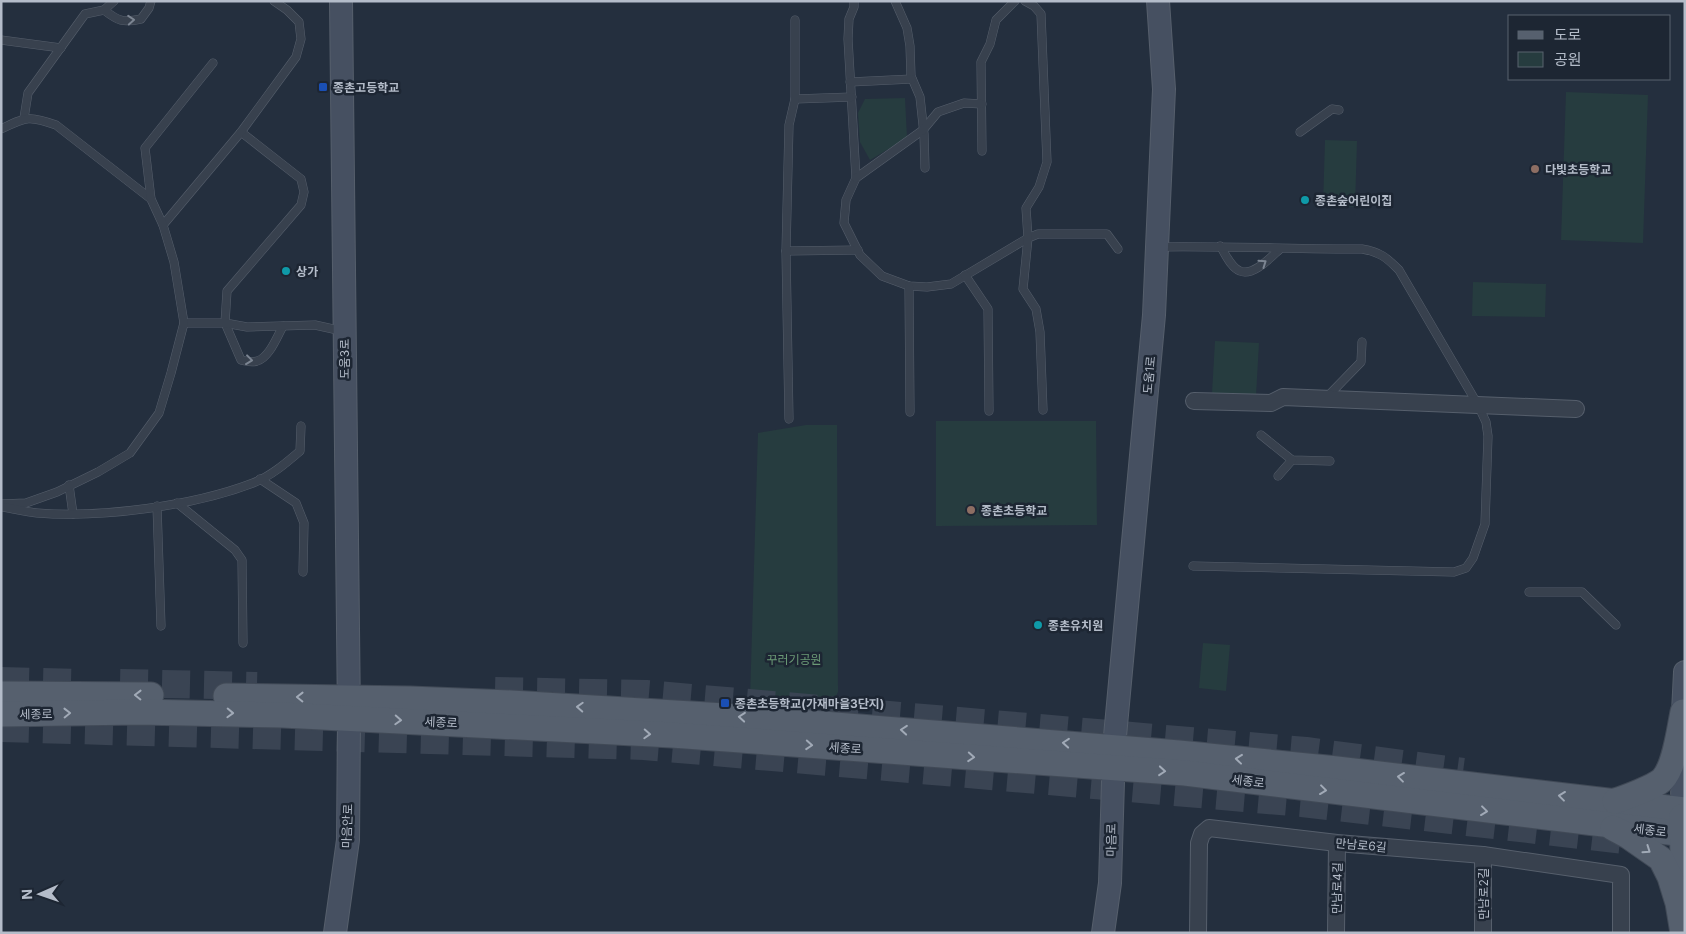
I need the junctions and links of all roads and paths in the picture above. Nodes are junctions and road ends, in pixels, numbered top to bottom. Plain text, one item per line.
1 (114, 1) edge
2 (151, 1) edge
3 (274, 1) edge
4 (341, 1) edge
5 (854, 1) edge
6 (895, 1) edge
7 (1014, 1) edge
8 (1024, 1) edge
9 (1158, 1) edge
10 (104, 10) junction
11 (795, 20) dead end
12 (1, 40) edge
13 (61, 48) junction
14 (213, 63) dead end
15 (912, 80) junction
16 (850, 82) junction
17 (852, 97) junction
18 (794, 99) junction
19 (982, 104) junction
20 (1339, 110) dead end
21 (24, 118) junction
22 (1, 129) edge
23 (924, 130) junction
24 (241, 132) junction
25 (1300, 132) dead end
26 (982, 151) dead end
27 (925, 168) dead end
28 (856, 178) junction
29 (151, 199) junction
30 (163, 225) junction
31 (1028, 238) junction
32 (1220, 246) junction
33 (1156, 247) junction
34 (1118, 249) dead end
35 (1280, 249) junction
36 (858, 250) junction
37 (786, 251) junction
38 (965, 275) junction
39 (909, 286) junction
40 (184, 323) junction
41 (225, 323) junction
42 (283, 326) junction
43 (344, 331) junction
44 (1362, 342) dead end
45 (1325, 399) junction
46 (1194, 401) dead end
47 (1478, 405) junction
48 (1576, 409) dead end
49 (1043, 410) dead end
50 (989, 411) dead end
51 (910, 412) dead end
52 (789, 419) dead end
53 (301, 426) dead end
54 (1261, 435) dead end
55 (1292, 460) junction
56 (1330, 461) dead end
57 (1278, 476) dead end
58 (260, 480) junction
59 (69, 485) junction
60 (177, 503) junction
61 (1, 506) edge
62 (157, 506) junction
63 (73, 514) junction
64 (1193, 566) dead end
65 (303, 572) dead end
66 (1529, 592) dead end
67 (161, 626) dead end
68 (1616, 626) dead end
69 (244, 643) dead end
70 (1685, 672) edge
71 (1, 694) edge
72 (349, 708) junction
73 (1683, 712) junction
74 (1, 714) edge
75 (1114, 757) junction
76 (1608, 813) junction
77 (1684, 822) edge
78 (1338, 843) junction
79 (1484, 855) junction
80 (1684, 931) edge
81 (335, 933) edge
82 (1103, 933) edge
83 (1198, 933) edge
84 (1336, 933) edge
85 (1484, 933) edge
86 (1621, 933) edge

1 - 10 lane
10 -> 2 lane
3 - 24 lane
4 - 43 street, 도움3로
5 - 16 lane
6 - 15 lane
7 - 19 lane
8 - 31 lane
9 - 33 street, 도움1로
10 - 13 lane
11 - 18 lane
12 - 13 lane
13 - 21 lane
14 - 29 lane
15 - 16 lane
15 - 23 lane
16 - 17 lane
17 - 18 lane
17 - 28 lane
18 - 37 lane
19 - 23 lane
19 - 26 lane
20 - 25 lane
21 - 22 lane
21 - 29 lane
23 - 27 lane
23 - 28 lane
24 - 30 lane
24 - 41 lane
28 - 36 lane
29 - 30 lane
30 - 40 lane
31 - 34 lane
31 - 38 lane
31 - 49 lane
32 - 33 lane
32 - 35 lane
32 -> 35 lane
33 - 75 street, 도움1로
35 - 47 lane
36 - 37 lane
36 - 39 lane
37 - 52 lane
38 - 39 lane
38 - 50 lane
39 - 51 lane
40 - 41 lane
40 - 59 lane
41 - 42 lane
41 -> 42 lane
42 - 43 lane
43 - 72 street, 도움3로
44 - 45 lane
45 - 46 street
45 - 47 street
47 - 48 street
47 - 64 lane
53 - 58 lane
54 - 55 lane
55 - 56 lane
55 - 57 lane
58 - 60 lane
58 - 65 lane
59 - 61 lane
59 - 63 lane
60 - 62 lane
60 - 69 lane
61 - 63 lane
62 - 63 lane
62 - 67 lane
66 - 68 lane
70 - 73 street
72 -> 71 main road, 세종로
74 -> 72 main road, 세종로
72 - 75 main road, 세종로
72 - 81 street, 마음안로
73 - 76 main road
73 - 77 street
75 - 76 main road, 세종로
75 - 82 street, 마음로
76 - 77 main road, 세종로
76 -> 80 main road
77 - 80 main road
78 - 79 street, 만남로6길
78 - 83 street, 만남로6길
78 - 84 street, 만남로4길
79 - 85 street, 만남로2길
79 - 86 street, 만남로6길

